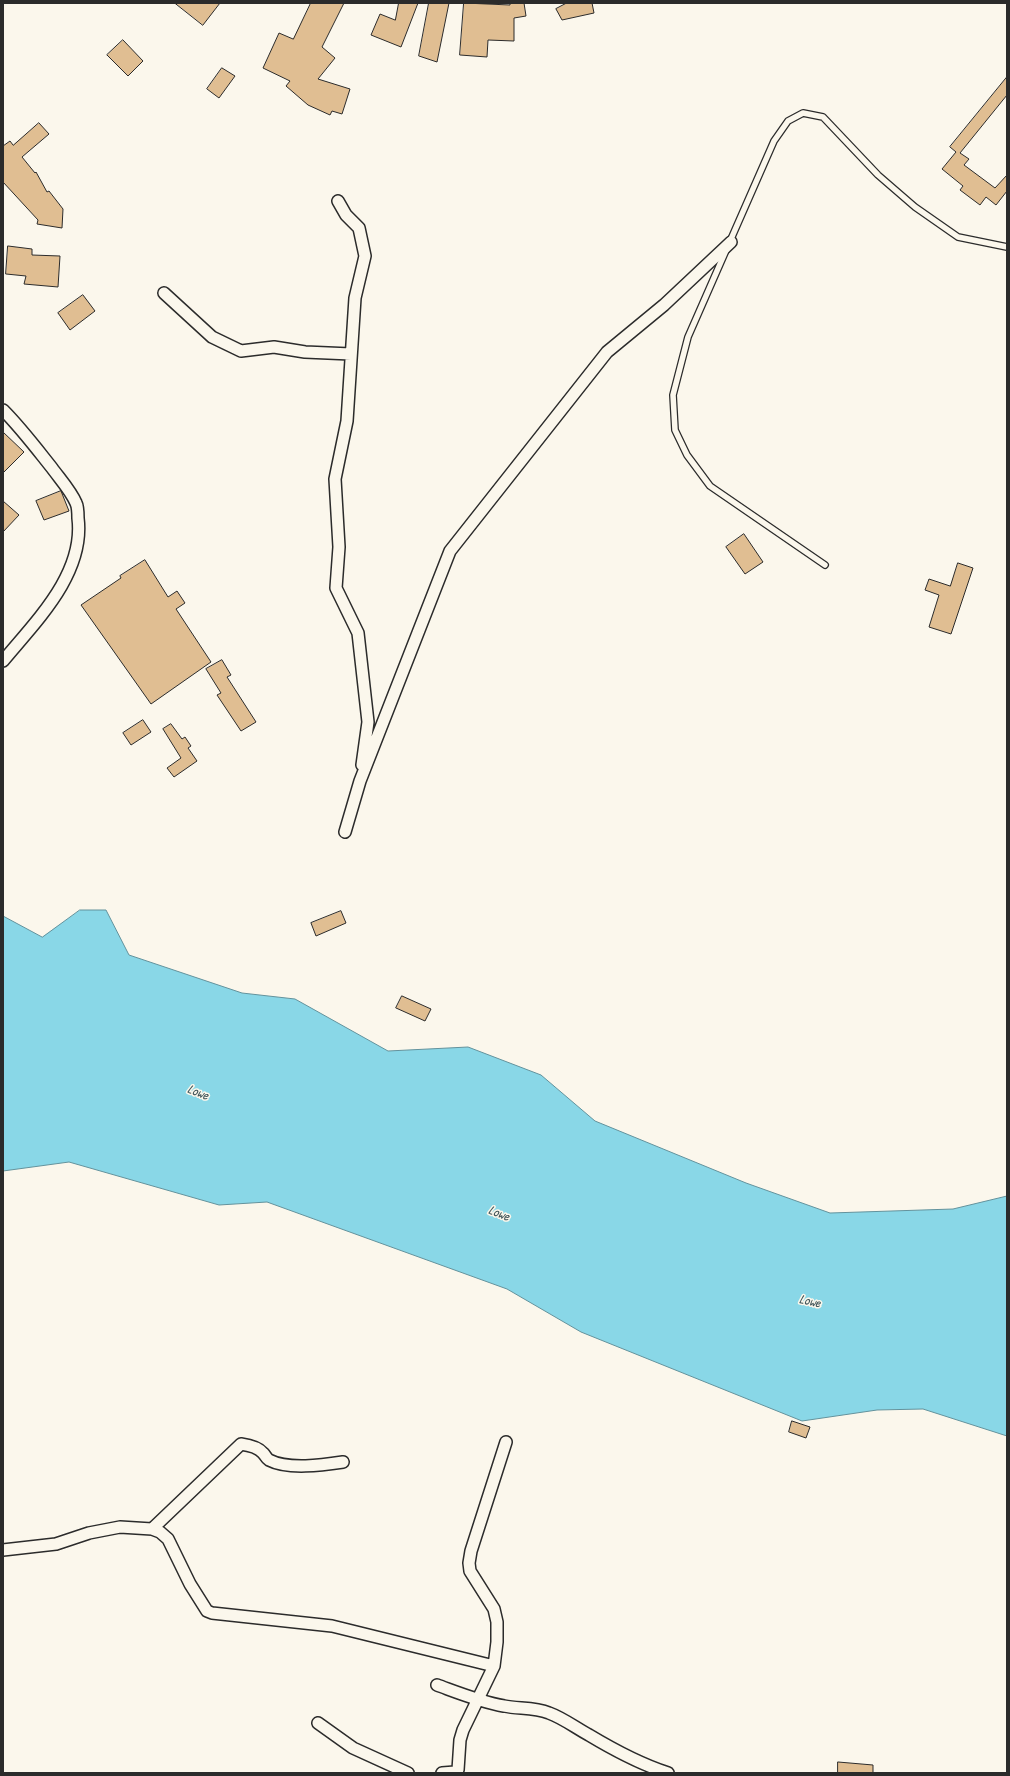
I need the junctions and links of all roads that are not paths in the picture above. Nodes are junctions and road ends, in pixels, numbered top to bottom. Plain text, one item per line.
1 (338, 201) dead end
2 (731, 242) junction
3 (1007, 247) edge
4 (164, 292) dead end
5 (351, 354) junction
6 (3, 410) edge
7 (825, 565) dead end
8 (3, 661) edge
9 (360, 782) junction
10 (345, 832) dead end
11 (506, 1442) dead end
12 (343, 1462) dead end
13 (152, 1529) junction
14 (3, 1550) edge
15 (494, 1666) junction
16 (437, 1685) dead end
17 (477, 1699) junction
18 (318, 1723) dead end
19 (408, 1773) edge
20 (442, 1773) edge
21 (668, 1773) edge

1 - 5 street
2 - 3 lane
2 - 7 lane
2 - 9 street
4 - 5 street
5 - 9 street
6 - 8 street
9 - 10 street
11 - 15 street
12 - 13 street
13 - 14 street
13 - 15 street
15 - 17 street
16 - 17 street
17 - 20 street
17 - 21 street
18 - 19 street

